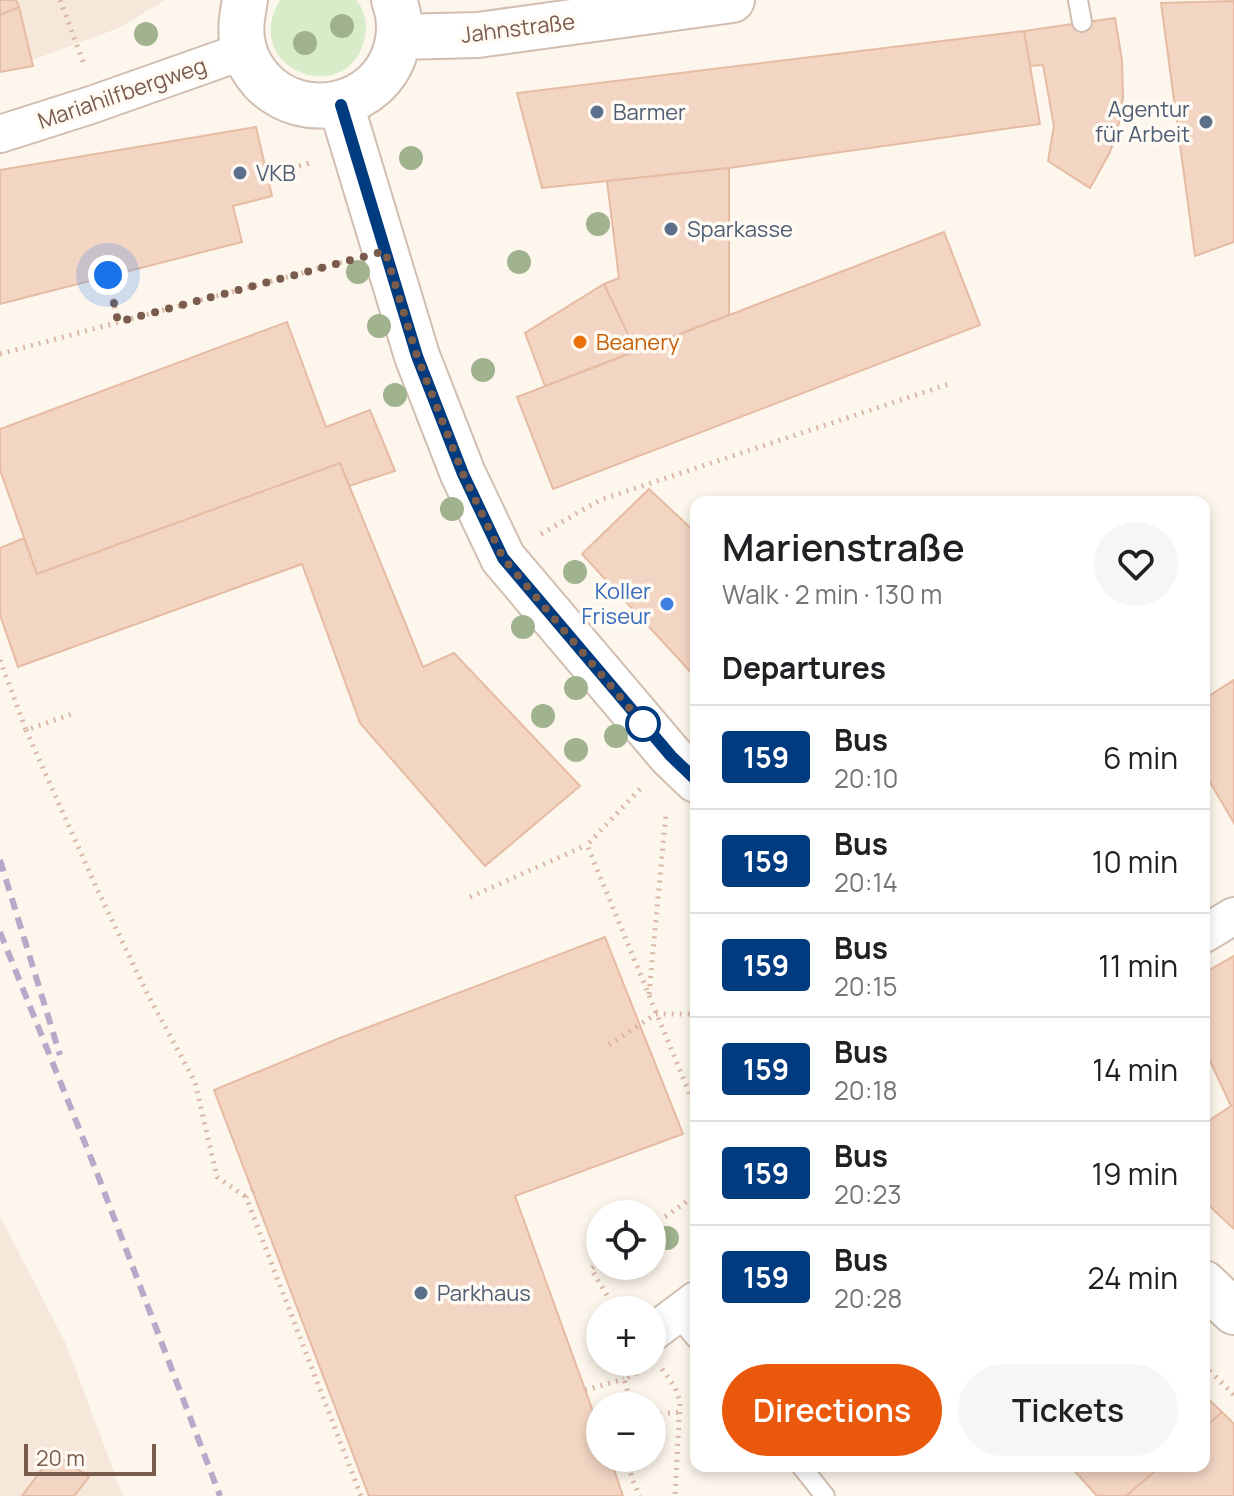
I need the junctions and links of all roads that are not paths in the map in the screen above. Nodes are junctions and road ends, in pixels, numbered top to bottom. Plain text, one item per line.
1 (245, 0) edge
2 (732, 0) edge
3 (1078, 0) edge
4 (397, 19) edge
5 (1082, 22) dead end
6 (244, 51) junction
7 (341, 105) junction
8 (0, 134) edge
9 (683, 768) edge
10 (1234, 916) edge
11 (1210, 930) edge
12 (1210, 1289) edge
13 (1234, 1312) edge
14 (806, 1472) edge
15 (825, 1496) edge

1 - 6 street
2 - 4 street, Jahnstraße
3 - 5 lane
4 - 7 street
6 - 7 street
6 - 8 street, Mariahilfbergweg
7 - 9 street
10 - 11 street
12 - 13 street
14 - 15 lane

